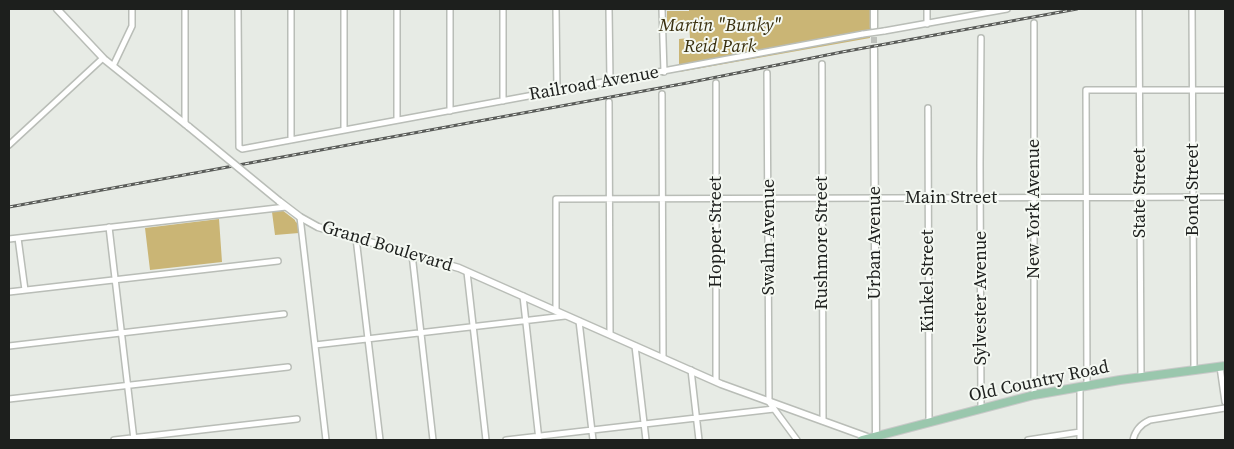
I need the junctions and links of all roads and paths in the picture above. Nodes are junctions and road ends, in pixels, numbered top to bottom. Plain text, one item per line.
1 (57, 9) edge
2 (132, 9) edge
3 (185, 9) edge
4 (238, 9) edge
5 (291, 9) edge
6 (344, 9) edge
7 (397, 9) edge
8 (450, 9) edge
9 (503, 9) edge
10 (556, 9) edge
11 (609, 9) edge
12 (662, 9) edge
13 (874, 9) edge
14 (927, 9) edge
15 (1007, 9) edge
16 (1139, 9) edge
17 (1192, 9) edge
18 (980, 11) edge
19 (1034, 23) dead end
20 (927, 24) junction
21 (874, 26) tunnel mouth
22 (981, 38) dead end
23 (874, 49) tunnel mouth
24 (103, 58) junction
25 (822, 64) dead end
26 (113, 66) junction
27 (664, 72) junction
28 (768, 73) dead end
29 (610, 81) junction
30 (716, 83) dead end
31 (1139, 90) junction
32 (1192, 90) junction
33 (1225, 90) edge
34 (557, 91) junction
35 (662, 94) dead end
36 (504, 101) junction
37 (609, 102) dead end
38 (928, 108) dead end
39 (450, 110) junction
40 (397, 120) junction
41 (187, 125) junction
42 (344, 130) junction
43 (291, 140) junction
44 (9, 145) edge
45 (1193, 197) junction
46 (1225, 197) edge
47 (875, 198) junction
48 (928, 198) junction
49 (981, 198) junction
50 (1034, 198) junction
51 (1087, 198) junction
52 (1140, 198) junction
53 (609, 199) junction
54 (663, 199) junction
55 (716, 199) junction
56 (769, 199) junction
57 (822, 199) junction
58 (286, 207) junction
59 (300, 217) junction
60 (109, 227) junction
61 (18, 238) junction
62 (356, 238) junction
63 (9, 239) edge
64 (412, 254) junction
65 (278, 261) dead end
66 (467, 272) junction
67 (115, 280) junction
68 (25, 290) junction
69 (9, 292) edge
70 (523, 296) junction
71 (556, 311) junction
72 (284, 314) dead end
73 (567, 315) junction
74 (526, 321) junction
75 (579, 321) junction
76 (473, 327) junction
77 (420, 332) junction
78 (121, 333) junction
79 (610, 334) junction
80 (368, 338) junction
81 (315, 345) junction
82 (9, 346) edge
83 (635, 346) junction
84 (663, 358) junction
85 (288, 367) dead end
86 (1223, 367) edge
87 (692, 370) junction
88 (1194, 371) junction
89 (1140, 378) junction
90 (716, 381) junction
91 (127, 385) junction
92 (1083, 387) junction
93 (1034, 396) junction
94 (9, 399) edge
95 (770, 402) junction
96 (1225, 402) edge
97 (1225, 408) edge
98 (774, 409) junction
99 (981, 409) junction
100 (697, 418) junction
101 (297, 420) dead end
102 (823, 421) junction
103 (929, 423) junction
104 (644, 424) junction
105 (592, 430) junction
106 (1080, 432) junction
107 (873, 437) junction
108 (539, 438) edge
109 (134, 439) edge
110 (114, 440) edge
111 (326, 440) edge
112 (380, 440) edge
113 (433, 440) edge
114 (486, 440) edge
115 (506, 440) edge
116 (593, 440) edge
117 (646, 440) edge
118 (700, 440) edge
119 (798, 440) edge
120 (862, 440) edge
121 (1028, 440) edge
122 (1080, 440) edge
123 (1133, 440) edge

1 - 24 street, Grand Boulevard
2 - 26 street
3 - 41 street
4 - 43 street, Railroad Avenue
5 - 43 street
6 - 42 street
7 - 40 street
8 - 39 street
9 - 36 street
10 - 34 street
11 - 29 street
12 - 27 street
13 - 21 street
14 - 20 street
15 - 18 street, Railroad Avenue
16 - 31 street, State Street
17 - 32 street, Bond Street
18 - 20 street, Railroad Avenue
19 - 50 street, New York Avenue
20 - 27 street, Railroad Avenue, bridge
22 - 49 street, Sylvester Avenue
23 - 47 street, Urban Avenue
24 - 26 street, Grand Boulevard
24 - 44 street
25 - 57 street, Rushmore Street
26 - 41 street, Grand Boulevard
27 - 29 street, Railroad Avenue
28 - 56 street, Swalm Avenue
29 - 34 street, Railroad Avenue
30 - 55 street, Hopper Street
31 - 32 street
31 - 51 street
31 - 52 street, State Street
32 - 33 street
32 - 45 street, Bond Street
34 - 36 street, Railroad Avenue
35 - 54 street
36 - 39 street, Railroad Avenue
37 - 53 street
38 - 48 street, Kinkel Street
39 - 40 street, Railroad Avenue
40 - 42 street, Railroad Avenue
41 - 58 street, Grand Boulevard, bridge
42 - 43 street, Railroad Avenue
45 - 46 street, Main Street
45 - 52 street, Main Street
45 - 88 street, Bond Street
47 - 48 street, Main Street
47 - 57 street, Main Street
47 - 107 street, Urban Avenue
48 - 49 street, Main Street
48 - 103 street, Kinkel Street
49 - 50 street, Main Street
49 - 99 street, Sylvester Avenue
50 - 51 street, Main Street
50 - 93 street, New York Avenue
51 - 52 street, Main Street
51 - 92 street
52 - 89 street, State Street
53 - 54 street, Main Street
53 - 71 street, Main Street
53 - 79 street
54 - 55 street, Main Street
54 - 84 street
55 - 56 street, Main Street
55 - 90 street, Hopper Street
56 - 57 street, Main Street
56 - 95 street, Swalm Avenue
57 - 102 street, Rushmore Street
58 - 59 street, Grand Boulevard
58 - 60 street
59 - 62 street, Grand Boulevard
59 - 81 street
60 - 61 street
60 - 67 street
61 - 63 street
61 - 68 street
62 - 64 street, Grand Boulevard
62 - 80 street
64 - 66 street, Grand Boulevard
64 - 77 street
65 - 67 street
66 - 70 street, Grand Boulevard
66 - 76 street
67 - 68 street
67 - 78 street
68 - 69 street
70 - 71 street, Grand Boulevard
70 - 74 street
71 - 73 street, Grand Boulevard
72 - 78 street
73 - 74 street
73 - 75 street, Grand Boulevard
74 - 76 street
74 - 108 street
75 - 79 street, Grand Boulevard
75 - 105 street
76 - 77 street
76 - 114 street
77 - 80 street
77 - 113 street
78 - 82 street
78 - 91 street
79 - 83 street, Grand Boulevard
80 - 81 street
80 - 112 street
81 - 111 street
83 - 84 street, Grand Boulevard
83 - 104 street
84 - 87 street, Grand Boulevard
85 - 91 street
86 - 88 main road, Old Country Road
86 - 96 street
87 - 90 street, Grand Boulevard
87 - 100 street
88 - 89 main road, Old Country Road
89 - 92 main road, Old Country Road
90 - 95 street, Grand Boulevard
91 - 94 street
91 - 109 street
92 - 93 main road, Old Country Road
92 - 106 street
93 - 99 main road, Old Country Road
95 - 98 street
95 - 102 street, Grand Boulevard
97 - 123 street
98 - 100 street
98 - 119 street
99 - 103 main road, Old Country Road
100 - 104 street
100 - 118 street
101 - 109 street
102 - 107 street, Grand Boulevard
103 - 107 main road, Old Country Road
104 - 105 street
104 - 117 street
105 - 108 street
105 - 116 street
106 - 121 street
106 - 122 street
107 - 120 main road, Old Country Road
108 - 115 street
109 - 110 street

